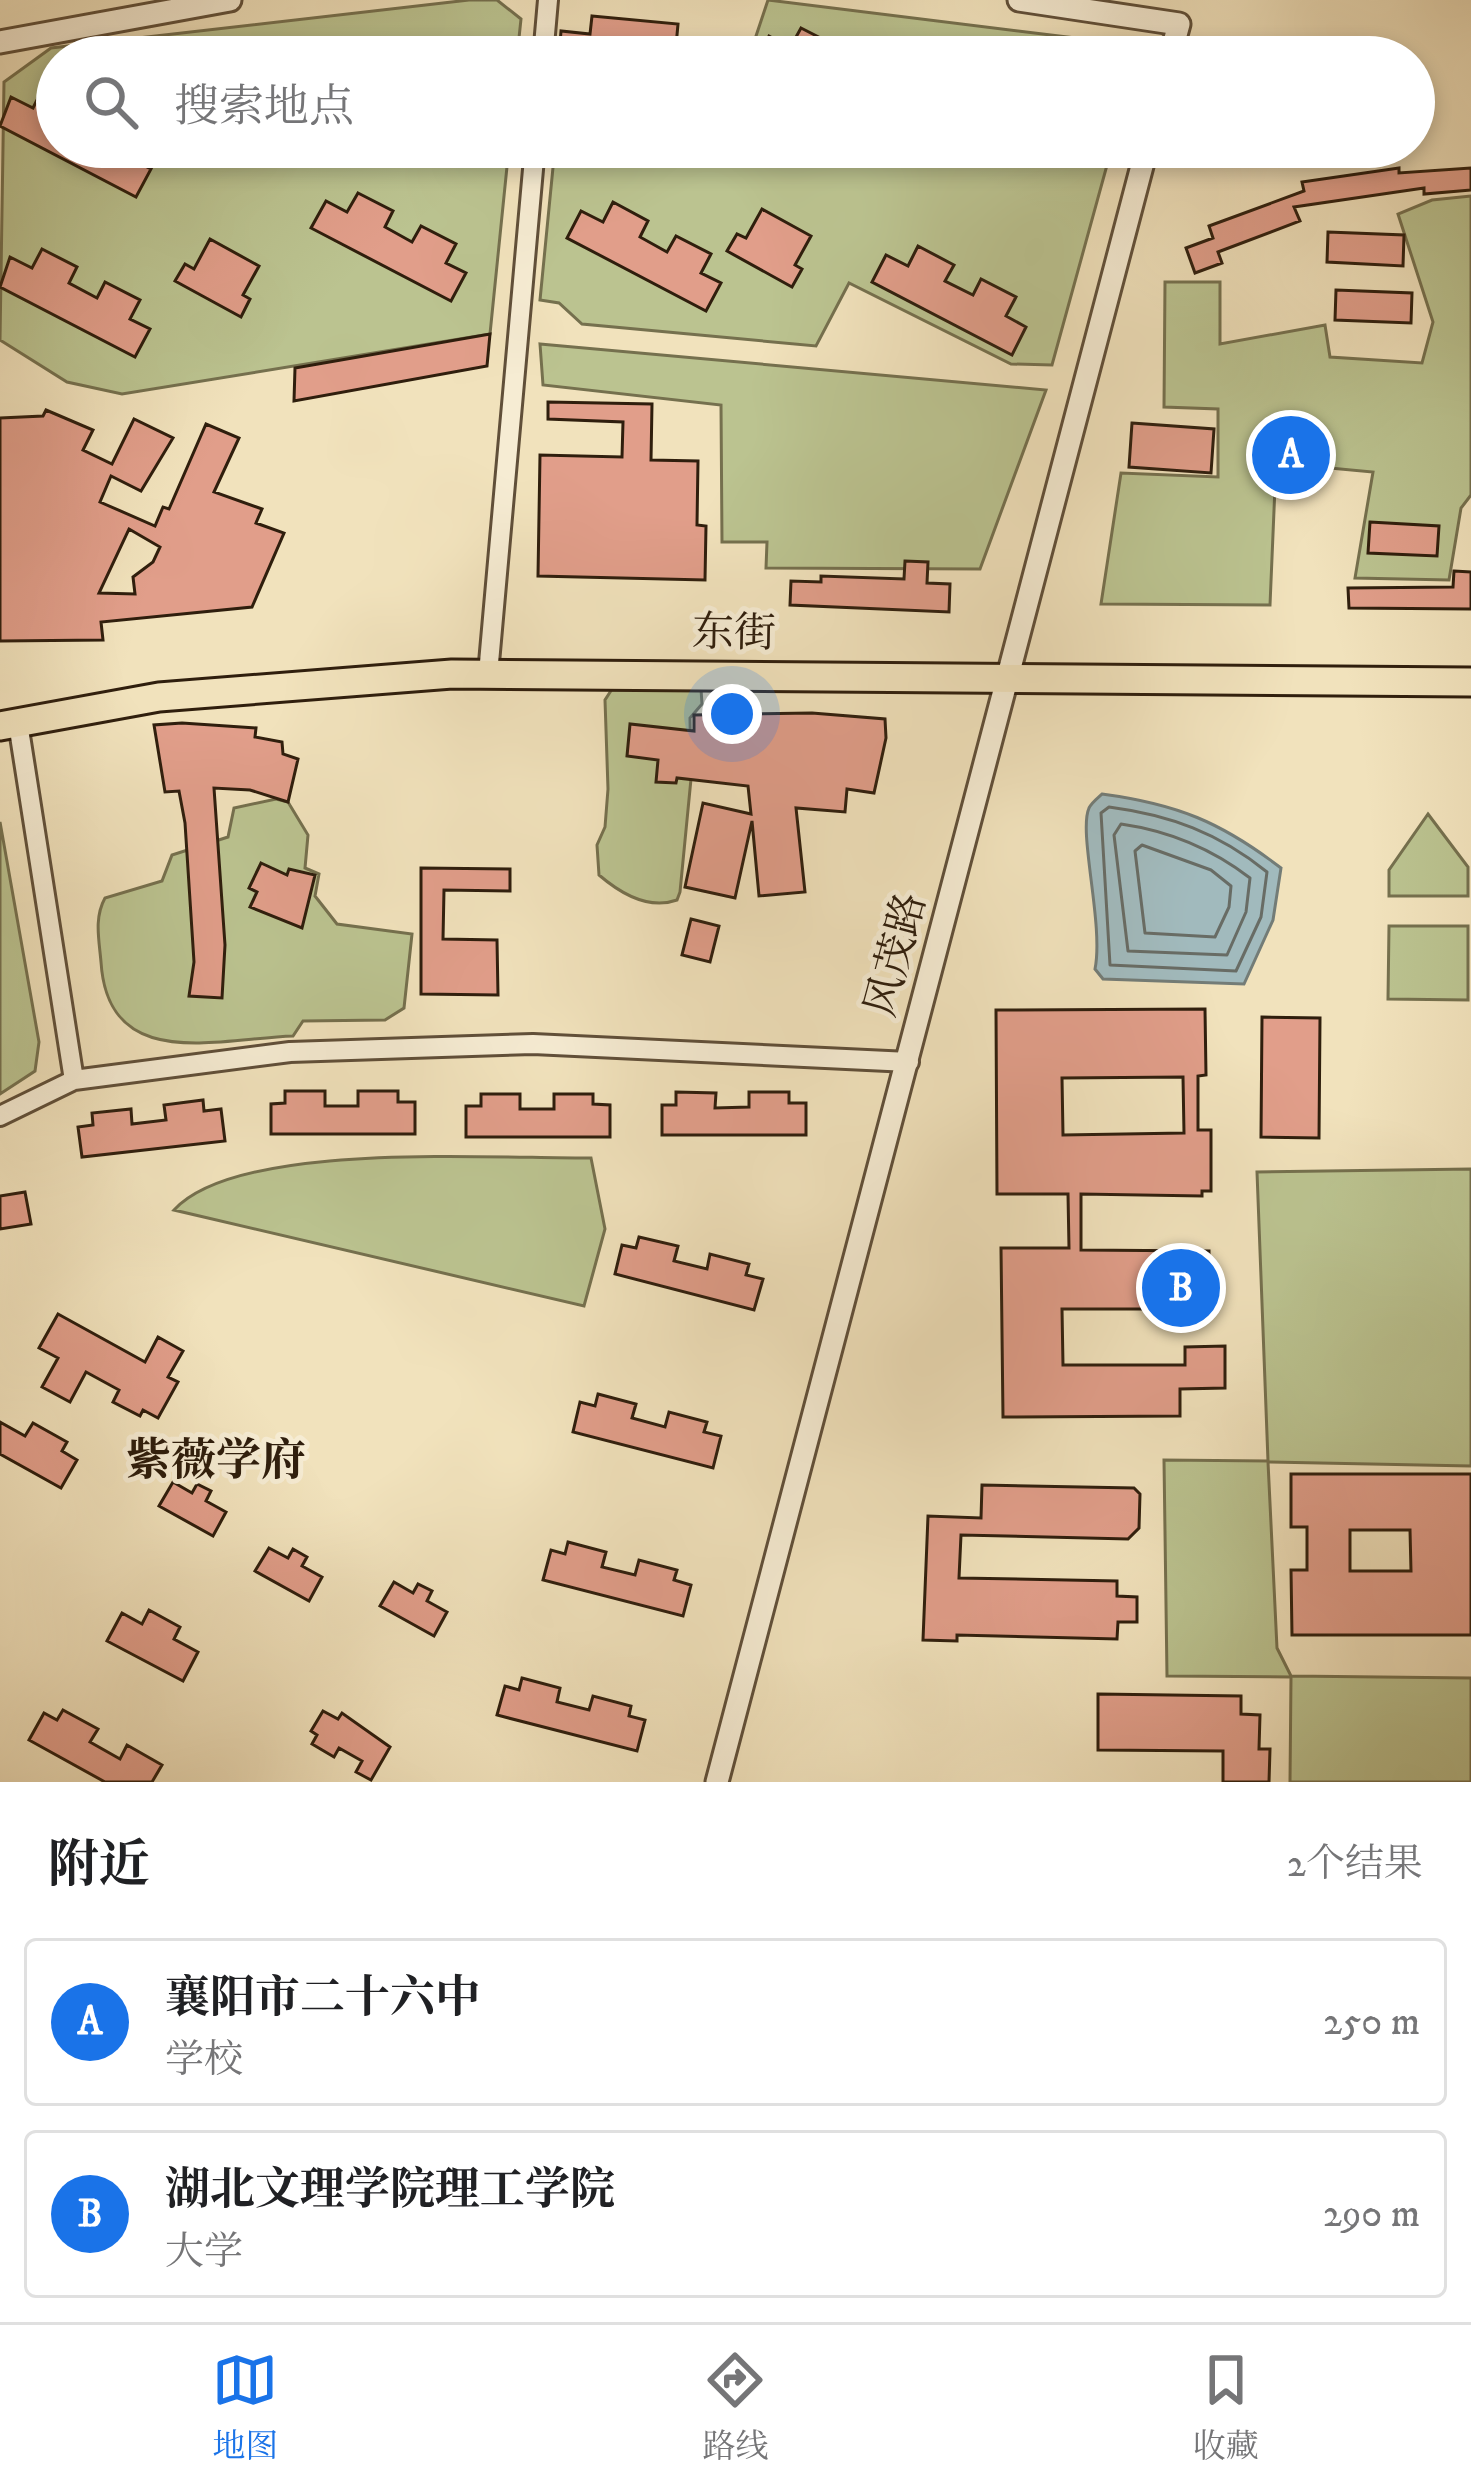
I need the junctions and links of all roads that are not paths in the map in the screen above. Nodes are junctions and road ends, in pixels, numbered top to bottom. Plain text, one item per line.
1 (230, 0) edge
2 (548, 0) edge
3 (1019, 0) edge
4 (545, 36) edge
5 (1176, 36) edge
6 (0, 41) edge
7 (533, 168) edge
8 (1142, 168) edge
9 (488, 674) junction
10 (1011, 679) junction
11 (1471, 682) edge
12 (9, 725) edge
13 (909, 1062) junction
14 (74, 1080) junction
15 (0, 1116) edge
16 (717, 1782) edge

1 - 6 street
2 - 4 street
3 - 5 street
7 - 9 street
8 - 10 street, 风茂路
9 - 10 main road, 东街
9 - 12 main road, 东街
10 - 11 main road, 东街
10 - 13 street, 风茂路
12 - 14 street
13 - 14 street
13 - 16 street, 风茂路
14 - 15 street

